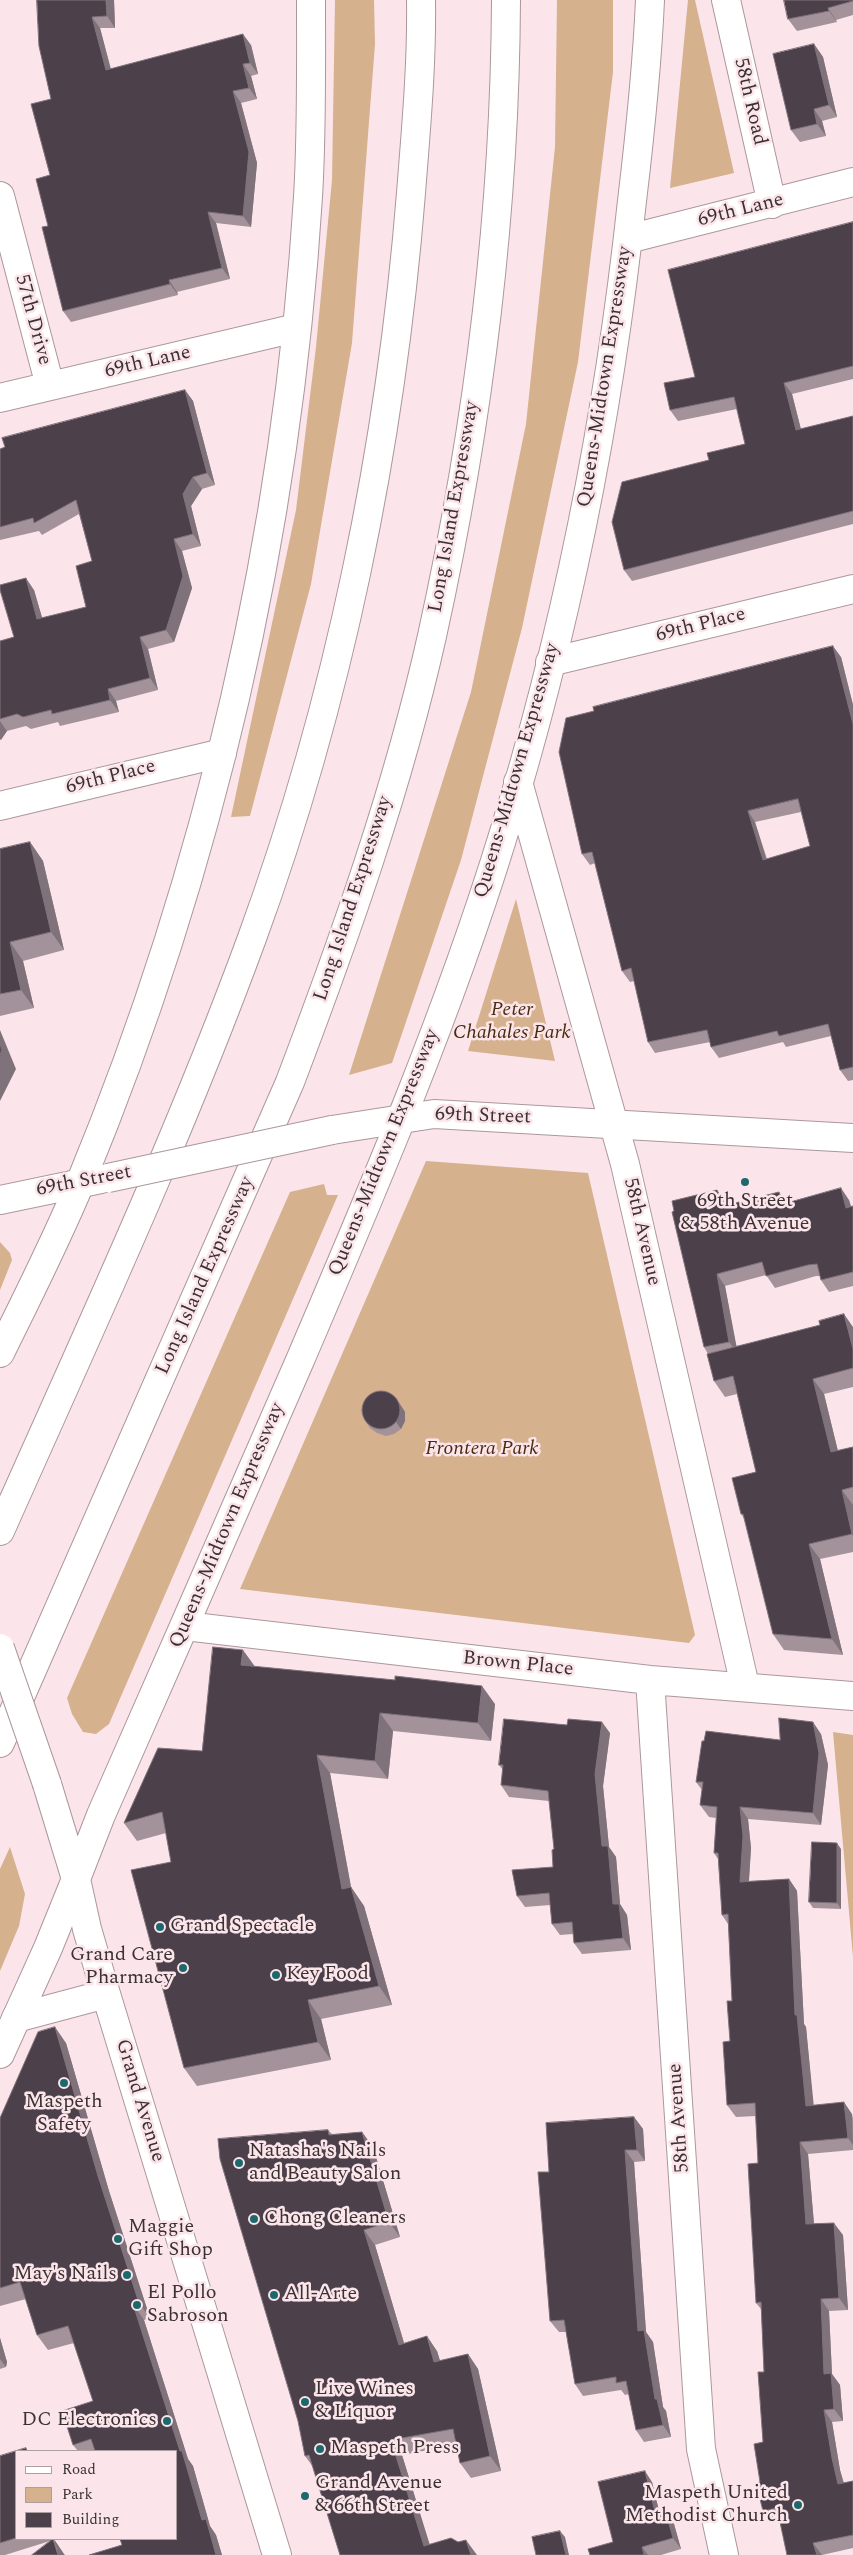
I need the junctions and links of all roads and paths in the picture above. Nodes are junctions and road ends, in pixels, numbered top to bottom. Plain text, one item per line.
1 (312, 0) edge
2 (421, 0) edge
3 (506, 0) edge
4 (650, 0) edge
5 (726, 0) edge
6 (853, 182) edge
7 (0, 196) edge
8 (772, 204) junction
9 (628, 239) junction
10 (296, 328) junction
11 (50, 386) junction
12 (0, 398) edge
13 (853, 589) edge
14 (550, 662) junction
15 (222, 753) junction
16 (518, 782) junction
17 (0, 806) edge
18 (402, 1118) junction
19 (614, 1124) junction
20 (853, 1138) edge
21 (80, 1183) junction
22 (0, 1200) edge
23 (0, 1353) edge
24 (0, 1531) edge
25 (184, 1626) junction
26 (0, 1648) edge
27 (650, 1680) junction
28 (745, 1686) junction
29 (853, 1696) edge
30 (0, 1743) edge
31 (76, 1879) junction
32 (106, 1994) junction
33 (16, 2018) junction
34 (0, 2054) edge
35 (277, 2555) edge
36 (724, 2555) edge

1 - 10 main road
2 - 24 main road
3 - 30 main road, Long Island Expressway
4 - 9 main road, Queens-Midtown Expressway
5 - 8 main road, 58th Road
6 - 8 main road, 69th Lane
7 - 11 main road, 57th Drive
8 - 9 main road, 69th Lane
9 - 14 main road, Queens-Midtown Expressway
10 - 11 main road, 69th Lane
10 - 15 main road
11 - 12 main road, 69th Lane
13 - 14 main road, 69th Place
14 - 16 main road, Queens-Midtown Expressway
15 - 17 main road, 69th Place
15 - 21 main road
16 - 18 main road, Queens-Midtown Expressway
16 - 19 main road, 58th Avenue
18 - 19 main road, 69th Street
18 - 21 main road, 69th Street, bridge
18 - 25 main road, Queens-Midtown Expressway
19 - 20 main road, 69th Street
19 - 28 main road, 58th Avenue
21 - 22 main road, 69th Street
21 - 23 main road
25 - 27 main road, Brown Place
25 - 31 main road, Queens-Midtown Expressway
26 - 31 main road, Grand Avenue, bridge
27 - 28 main road, Brown Place
27 - 36 main road, 58th Avenue
28 - 29 main road, Brown Place
31 - 32 main road, Grand Avenue
31 - 33 main road, Queens-Midtown Expressway
32 - 33 main road
32 - 35 main road, Grand Avenue
33 - 34 main road, Queens-Midtown Expressway

